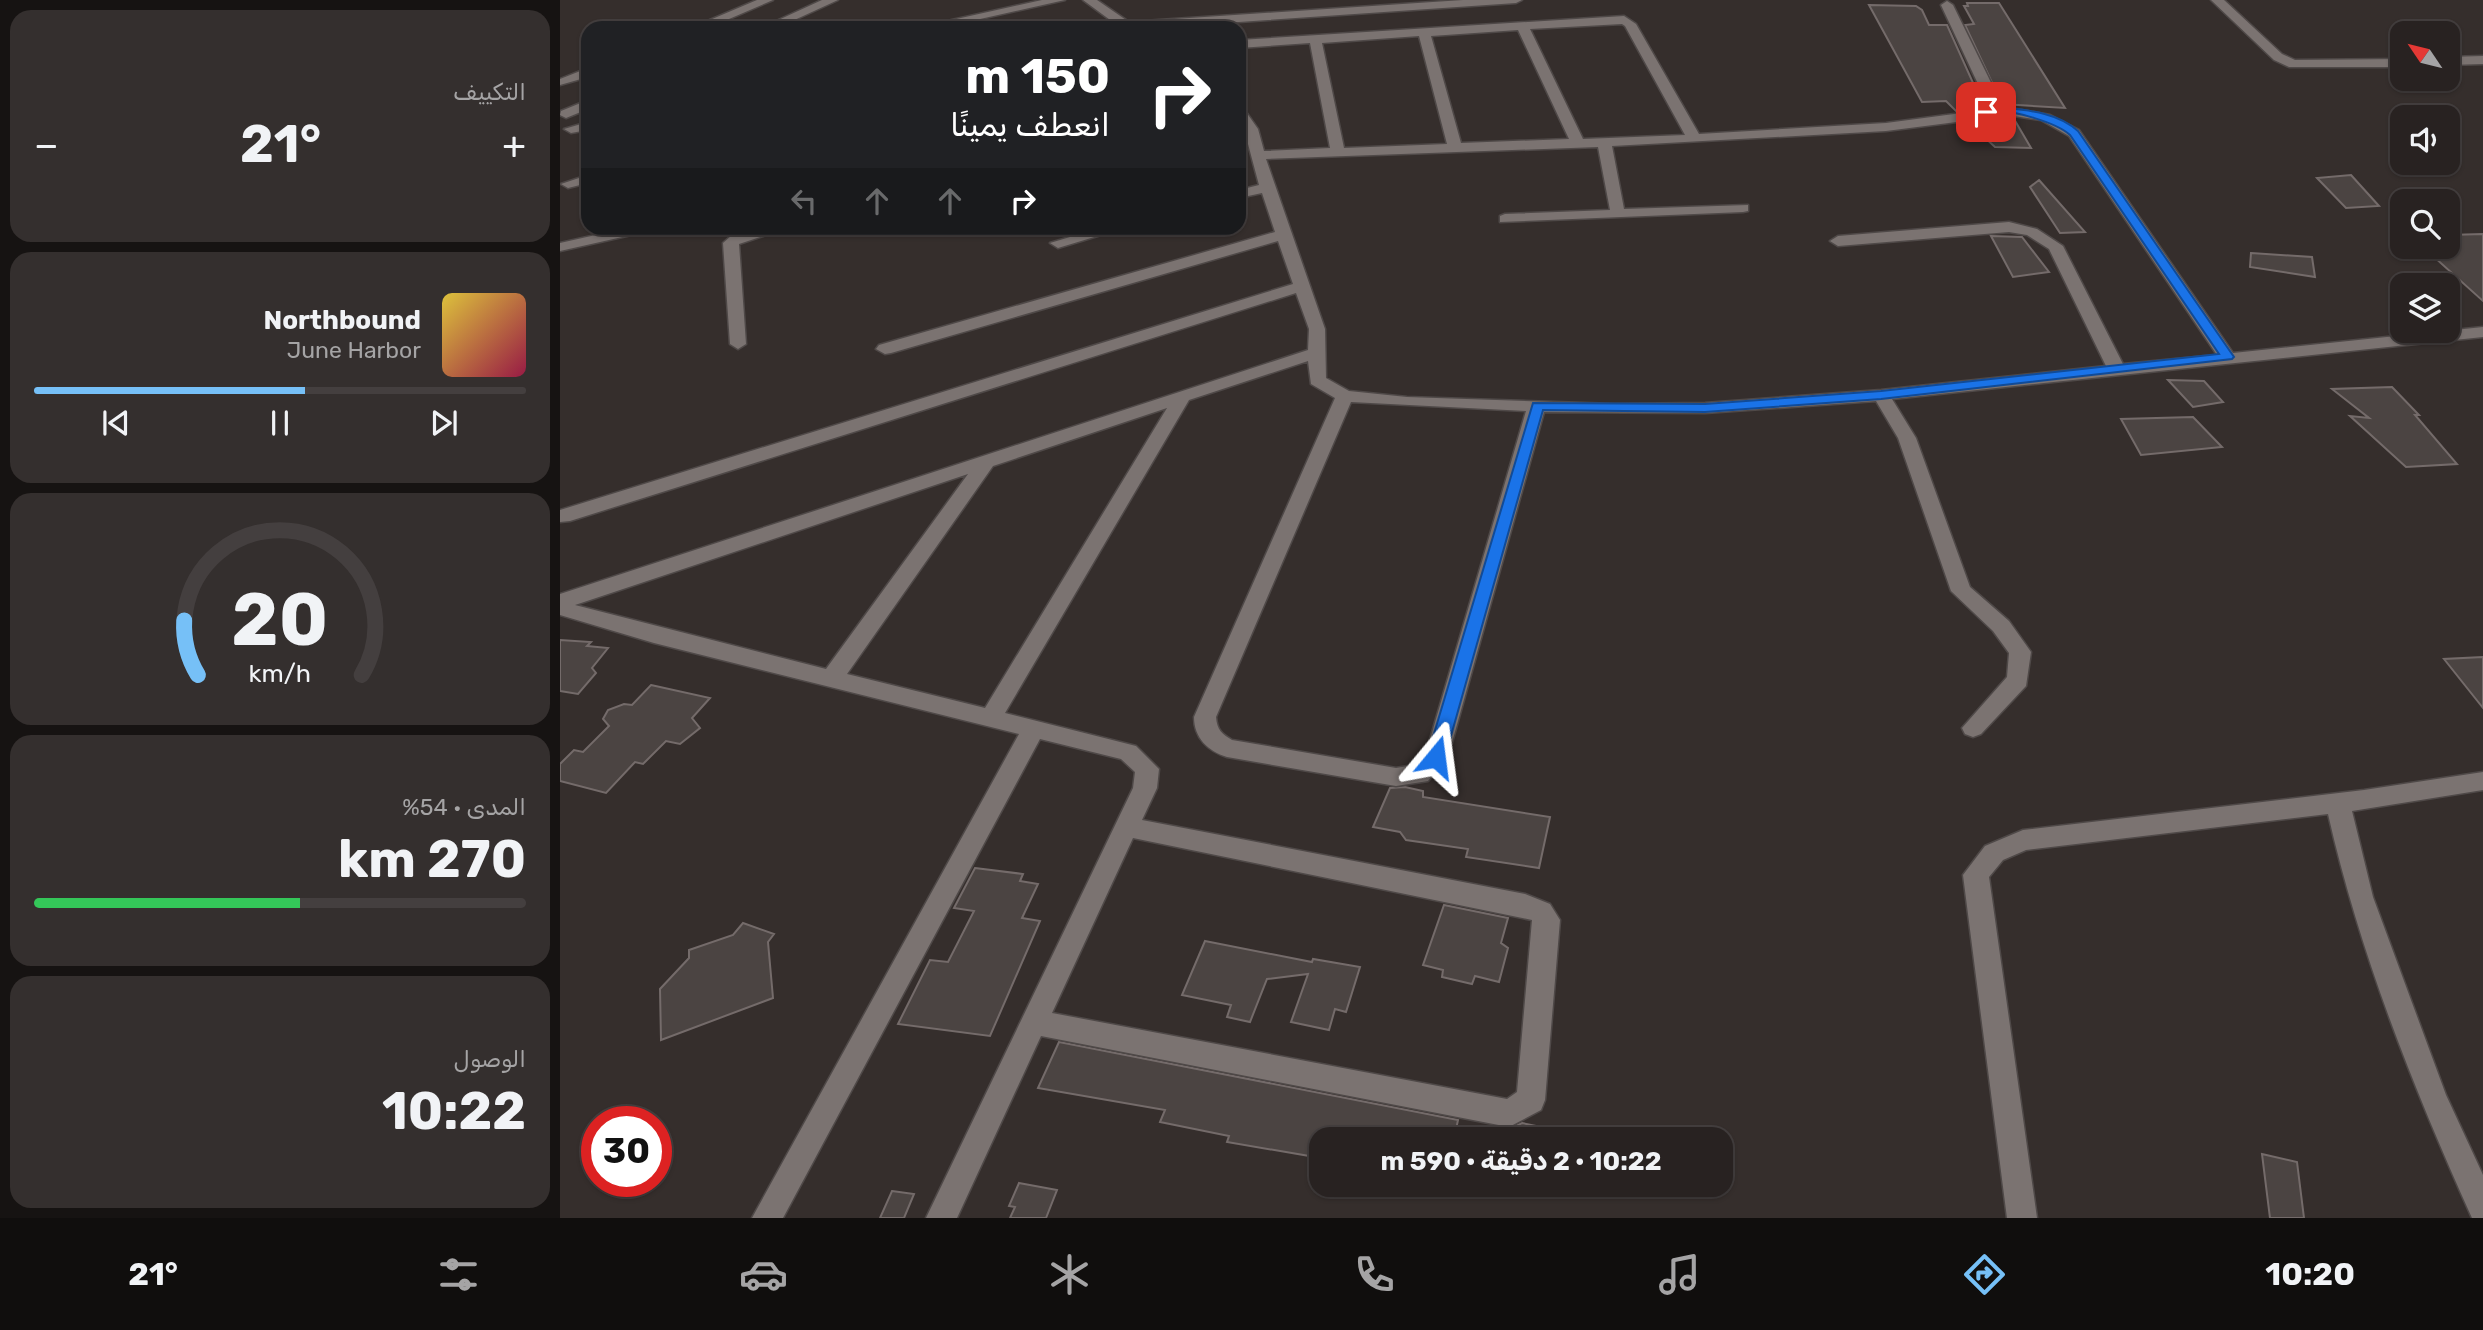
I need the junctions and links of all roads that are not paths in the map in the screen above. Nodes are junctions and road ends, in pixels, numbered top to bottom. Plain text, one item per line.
1 (767, 0) edge
2 (832, 0) edge
3 (1059, 0) edge
4 (1516, 0) edge
5 (2217, 0) edge
6 (1096, 1) edge
7 (1947, 5) dead end
8 (714, 21) edge
9 (783, 21) edge
10 (956, 21) edge
11 (1121, 21) edge
12 (1214, 21) edge
13 (1522, 25) junction
14 (1424, 32) junction
15 (1315, 39) junction
16 (1246, 44) edge
17 (2460, 61) edge
18 (2483, 61) edge
19 (2390, 63) edge
20 (581, 75) edge
21 (563, 82) dead end
22 (581, 107) edge
23 (1991, 109) junction
24 (566, 114) dead end
25 (1246, 122) edge
26 (581, 127) edge
27 (571, 129) dead end
28 (1694, 138) junction
29 (1578, 143) junction
30 (1604, 143) junction
31 (1455, 147) junction
32 (1338, 151) junction
33 (1259, 155) junction
34 (581, 181) edge
35 (568, 184) dead end
36 (1266, 187) junction
37 (1246, 192) edge
38 (1743, 208) dead end
39 (1618, 214) junction
40 (1505, 219) dead end
41 (614, 235) edge
42 (750, 235) edge
43 (1089, 235) edge
44 (1283, 235) junction
45 (1838, 241) dead end
46 (1058, 243) dead end
47 (563, 247) dead end
48 (1303, 286) junction
49 (2483, 332) edge
50 (738, 344) dead end
51 (885, 349) dead end
52 (1318, 352) junction
53 (2227, 357) junction
54 (2117, 370) junction
55 (1881, 395) junction
56 (1183, 396) junction
57 (1345, 396) junction
58 (1538, 406) junction
59 (985, 464) junction
60 (563, 516) dead end
61 (560, 602) edge
62 (560, 608) edge
63 (832, 678) junction
64 (990, 719) junction
65 (1973, 728) dead end
66 (1033, 730) junction
67 (2483, 781) edge
68 (2338, 803) junction
69 (1126, 827) junction
70 (1034, 1022) junction
71 (2483, 1208) edge
72 (767, 1218) edge
73 (942, 1218) edge
74 (2022, 1218) edge

1 - 8 street
2 - 9 street
3 - 10 street
4 - 12 street
5 - 19 street
6 - 11 street
7 - 23 street
13 - 14 street
13 - 28 street
13 - 29 street
14 - 15 street
14 - 31 street
15 - 16 street
15 - 32 street
17 - 18 street
20 - 21 street
22 - 24 street
23 - 28 street
23 - 53 street
25 - 33 street
26 - 27 street
28 - 30 street
29 - 30 street
29 - 31 street
30 - 39 street
31 - 32 street
32 - 33 street
33 - 36 street
34 - 35 street
36 - 37 street
36 - 44 street
38 - 39 street
39 - 40 street
41 - 47 street
42 - 50 street
43 - 46 street
44 - 48 street
44 - 51 street
45 - 54 street
48 - 52 street
48 - 60 street
49 - 53 street
52 - 56 street
52 - 57 street
53 - 54 street
54 - 55 street
55 - 58 street
55 - 65 street
56 - 59 street
56 - 64 street
57 - 58 street
57 - 58 street
59 - 61 street
59 - 63 street
62 - 63 street
63 - 64 street
64 - 66 street
66 - 69 street
66 - 72 street
67 - 68 street
68 - 71 street
68 - 74 street
69 - 70 street
69 - 70 street
70 - 73 street

